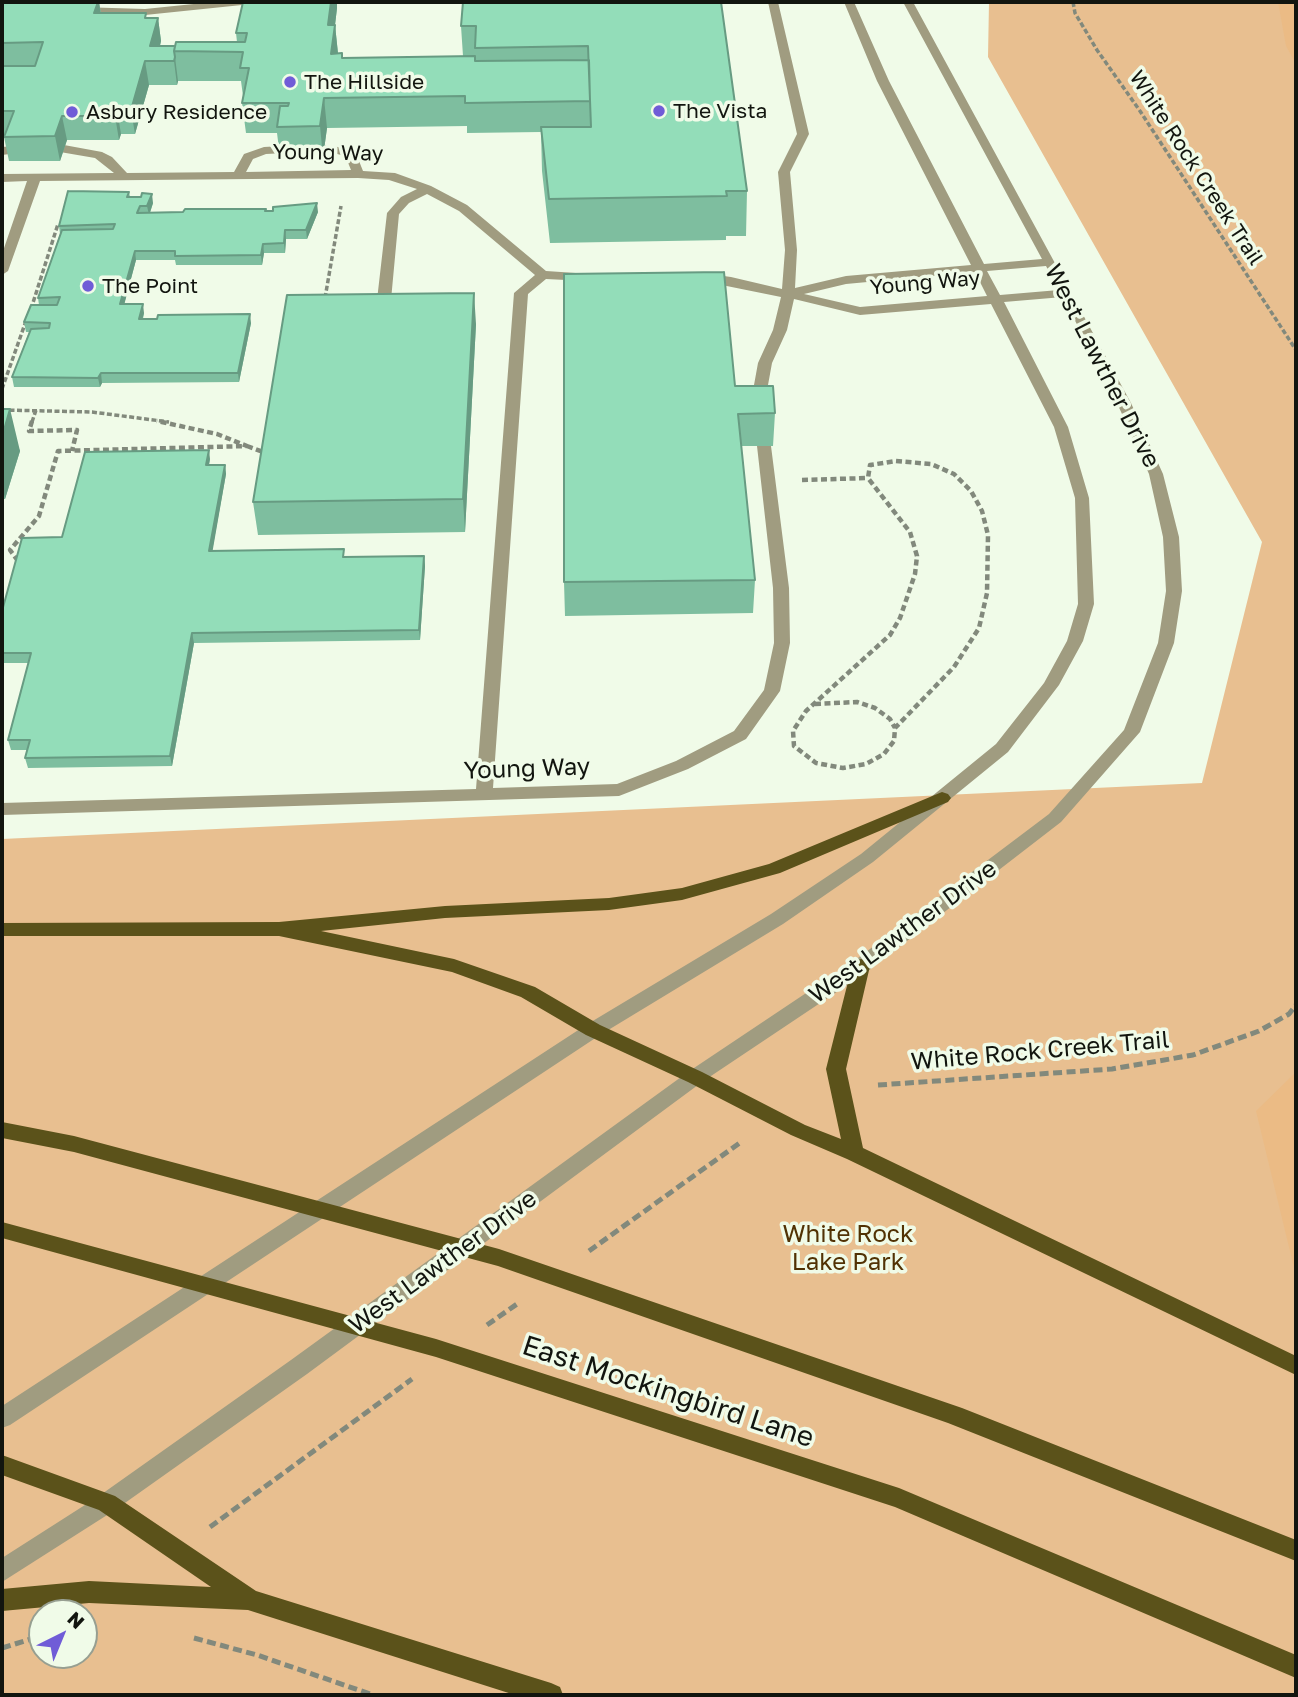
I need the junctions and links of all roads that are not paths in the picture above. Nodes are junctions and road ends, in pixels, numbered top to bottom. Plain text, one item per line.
1 (242, 2) edge
2 (773, 2) edge
3 (849, 2) edge
4 (908, 2) edge
5 (67, 9) edge
6 (64, 149) edge
7 (324, 149) edge
8 (282, 150) edge
9 (238, 174) junction
10 (352, 174) junction
11 (123, 176) junction
12 (35, 177) junction
13 (2, 178) edge
14 (427, 189) junction
15 (1050, 262) junction
16 (977, 268) junction
17 (2, 271) edge
18 (543, 275) junction
19 (691, 276) edge
20 (594, 277) edge
21 (1068, 293) junction
22 (788, 295) junction
23 (384, 300) edge
24 (994, 300) junction
25 (761, 419) edge
26 (764, 446) edge
27 (484, 795) junction
28 (942, 798) junction
29 (2, 809) edge
30 (279, 929) junction
31 (2, 930) edge
32 (861, 966) junction
33 (593, 1030) junction
34 (695, 1077) junction
35 (2, 1130) edge
36 (854, 1153) junction
37 (2, 1230) edge
38 (1296, 1366) edge
39 (2, 1418) edge
40 (2, 1465) edge
41 (107, 1503) junction
42 (1296, 1551) edge
43 (2, 1571) edge
44 (2, 1600) edge
45 (248, 1600) junction
46 (1296, 1667) edge
47 (551, 1695) edge

1 - 5 street
2 - 22 street
3 - 16 street
4 - 15 street, West Lawther Drive
6 - 11 street
7 - 10 street
8 - 9 street
9 - 10 street, Young Way
9 - 11 street, Young Way
10 - 14 street, Young Way
11 - 12 street, Young Way
12 - 13 street, Young Way
12 - 17 street
14 - 18 street, Young Way
14 - 23 street
15 - 16 street, Young Way
15 - 21 street, West Lawther Drive
16 - 22 street, Young Way
16 - 24 street
18 - 20 street
18 - 27 street
19 - 22 street, Young Way
21 - 24 street, Young Way
21 - 32 street, West Lawther Drive
22 - 24 street, Young Way
22 - 25 street
24 - 28 street
26 - 27 street, Young Way
27 - 29 street, Young Way
28 - 30 main road
28 - 33 street
30 - 31 main road
30 - 33 main road
32 - 34 street, West Lawther Drive
32 - 36 main road
33 - 34 main road
33 - 39 street
34 - 36 main road
34 - 41 street, West Lawther Drive
35 - 42 main road
36 - 38 main road
37 - 46 main road, East Mockingbird Lane
40 - 41 main road
41 - 43 street, West Lawther Drive
41 - 45 main road
44 - 45 main road
45 - 47 main road

